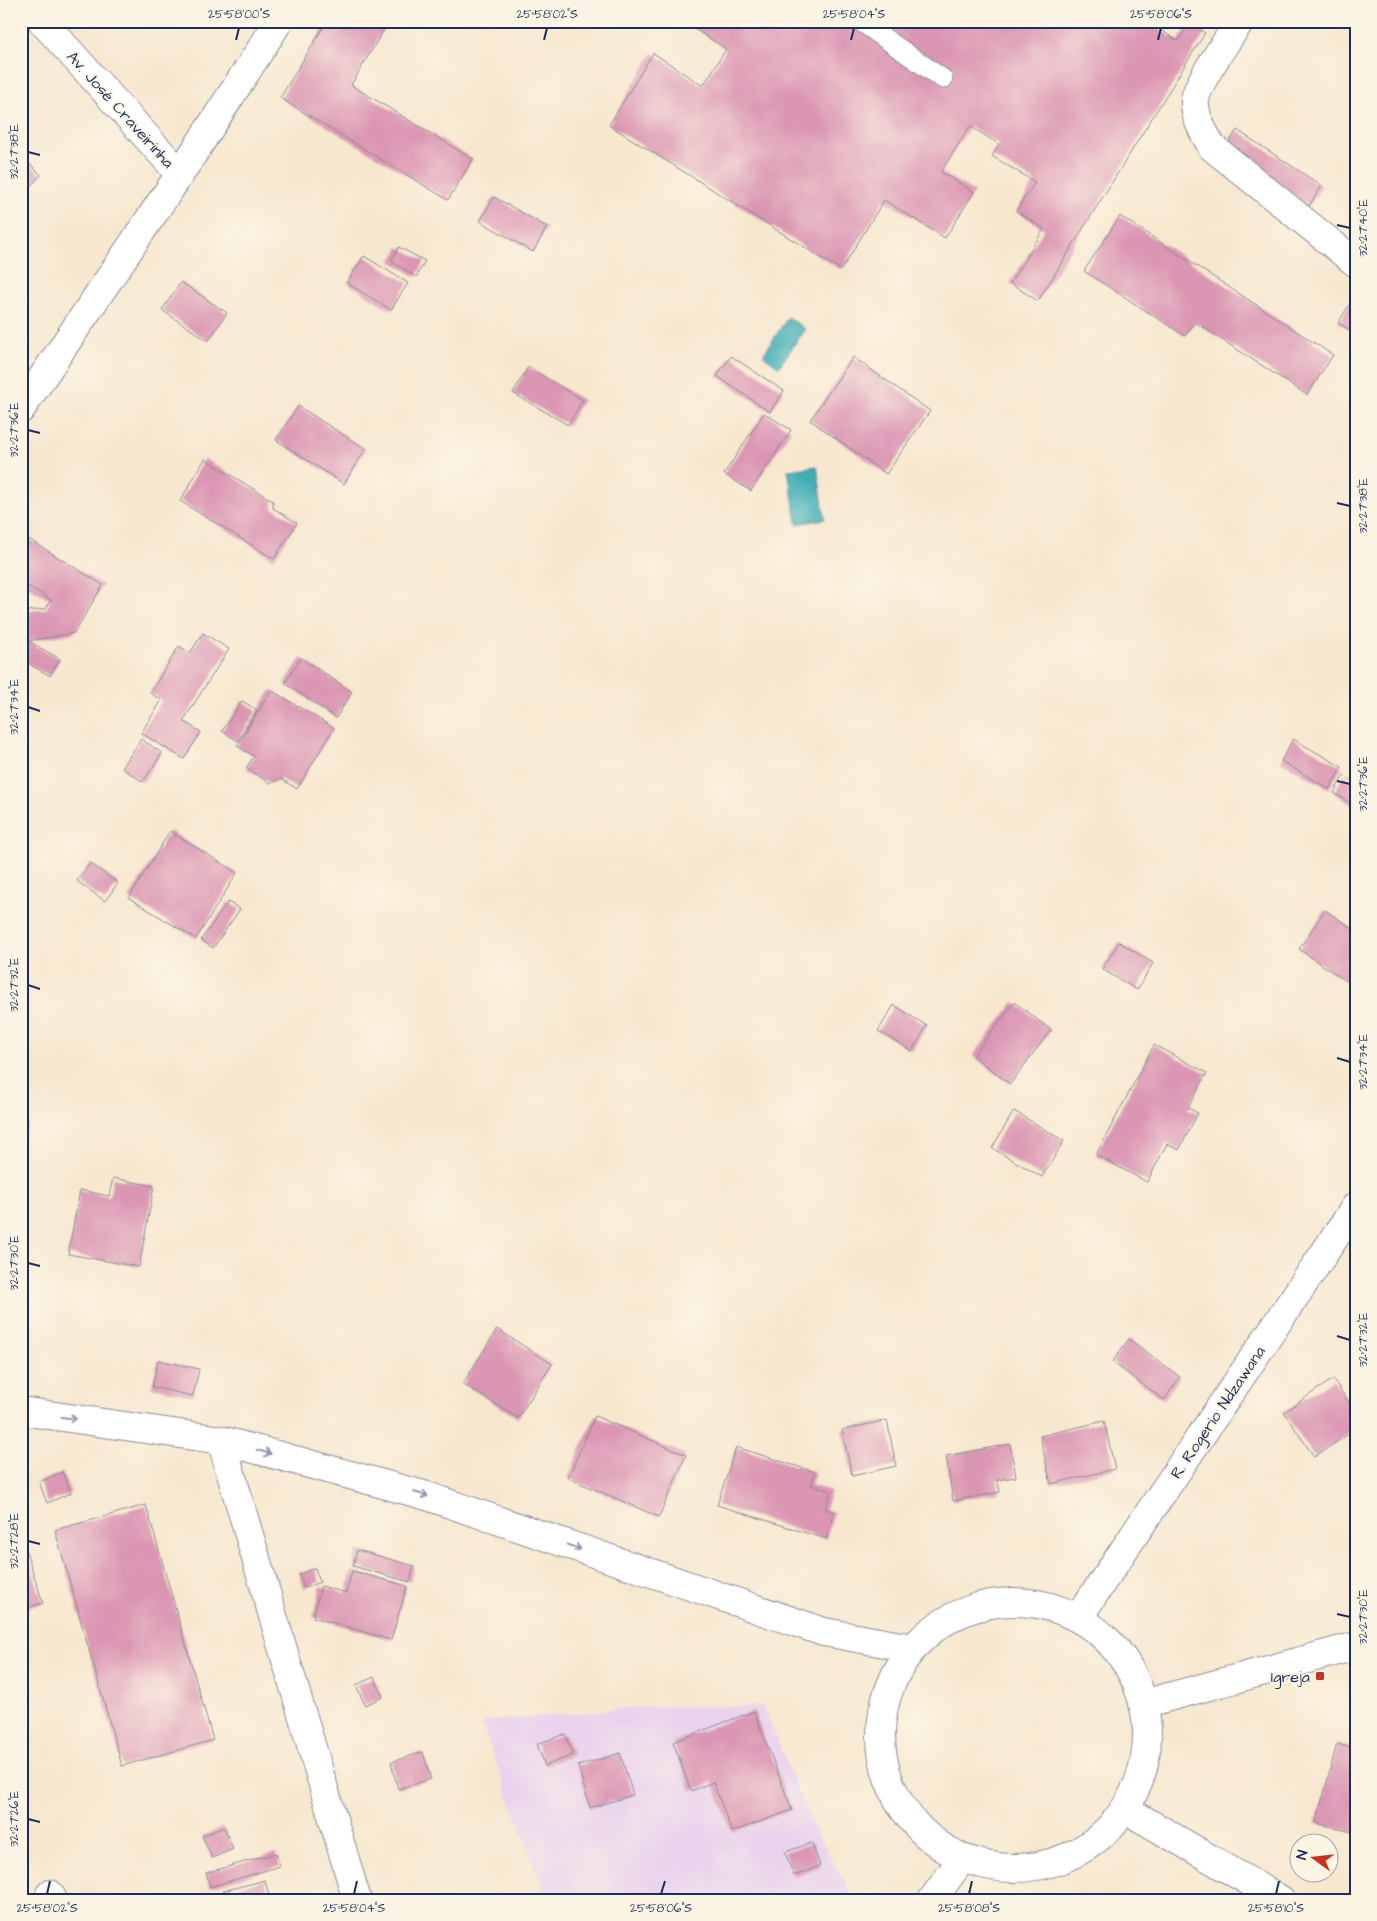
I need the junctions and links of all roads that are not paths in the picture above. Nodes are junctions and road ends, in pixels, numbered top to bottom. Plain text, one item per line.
1 (42, 21) edge
2 (279, 21) edge
3 (860, 21) edge
4 (1240, 21) edge
5 (943, 79) dead end
6 (180, 174) junction
7 (1356, 263) edge
8 (21, 409) edge
9 (1356, 1206) edge
10 (21, 1411) edge
11 (221, 1440) junction
12 (1078, 1618) junction
13 (1356, 1646) edge
14 (912, 1648) junction
15 (1143, 1704) junction
16 (1125, 1809) junction
17 (962, 1859) junction
18 (357, 1900) edge
19 (932, 1900) edge
20 (1281, 1900) edge

1 - 6 street, Av. José Craveirinha
2 - 6 street
3 - 5 lane
4 - 7 street
6 - 8 street
9 - 12 street, R. Rogerio Ndzawana
10 -> 11 street
11 -> 14 street
11 - 18 street
12 - 14 street
12 - 15 street
13 - 15 street
14 - 17 street
15 - 16 street
16 - 17 street
16 - 20 street
17 - 19 street

